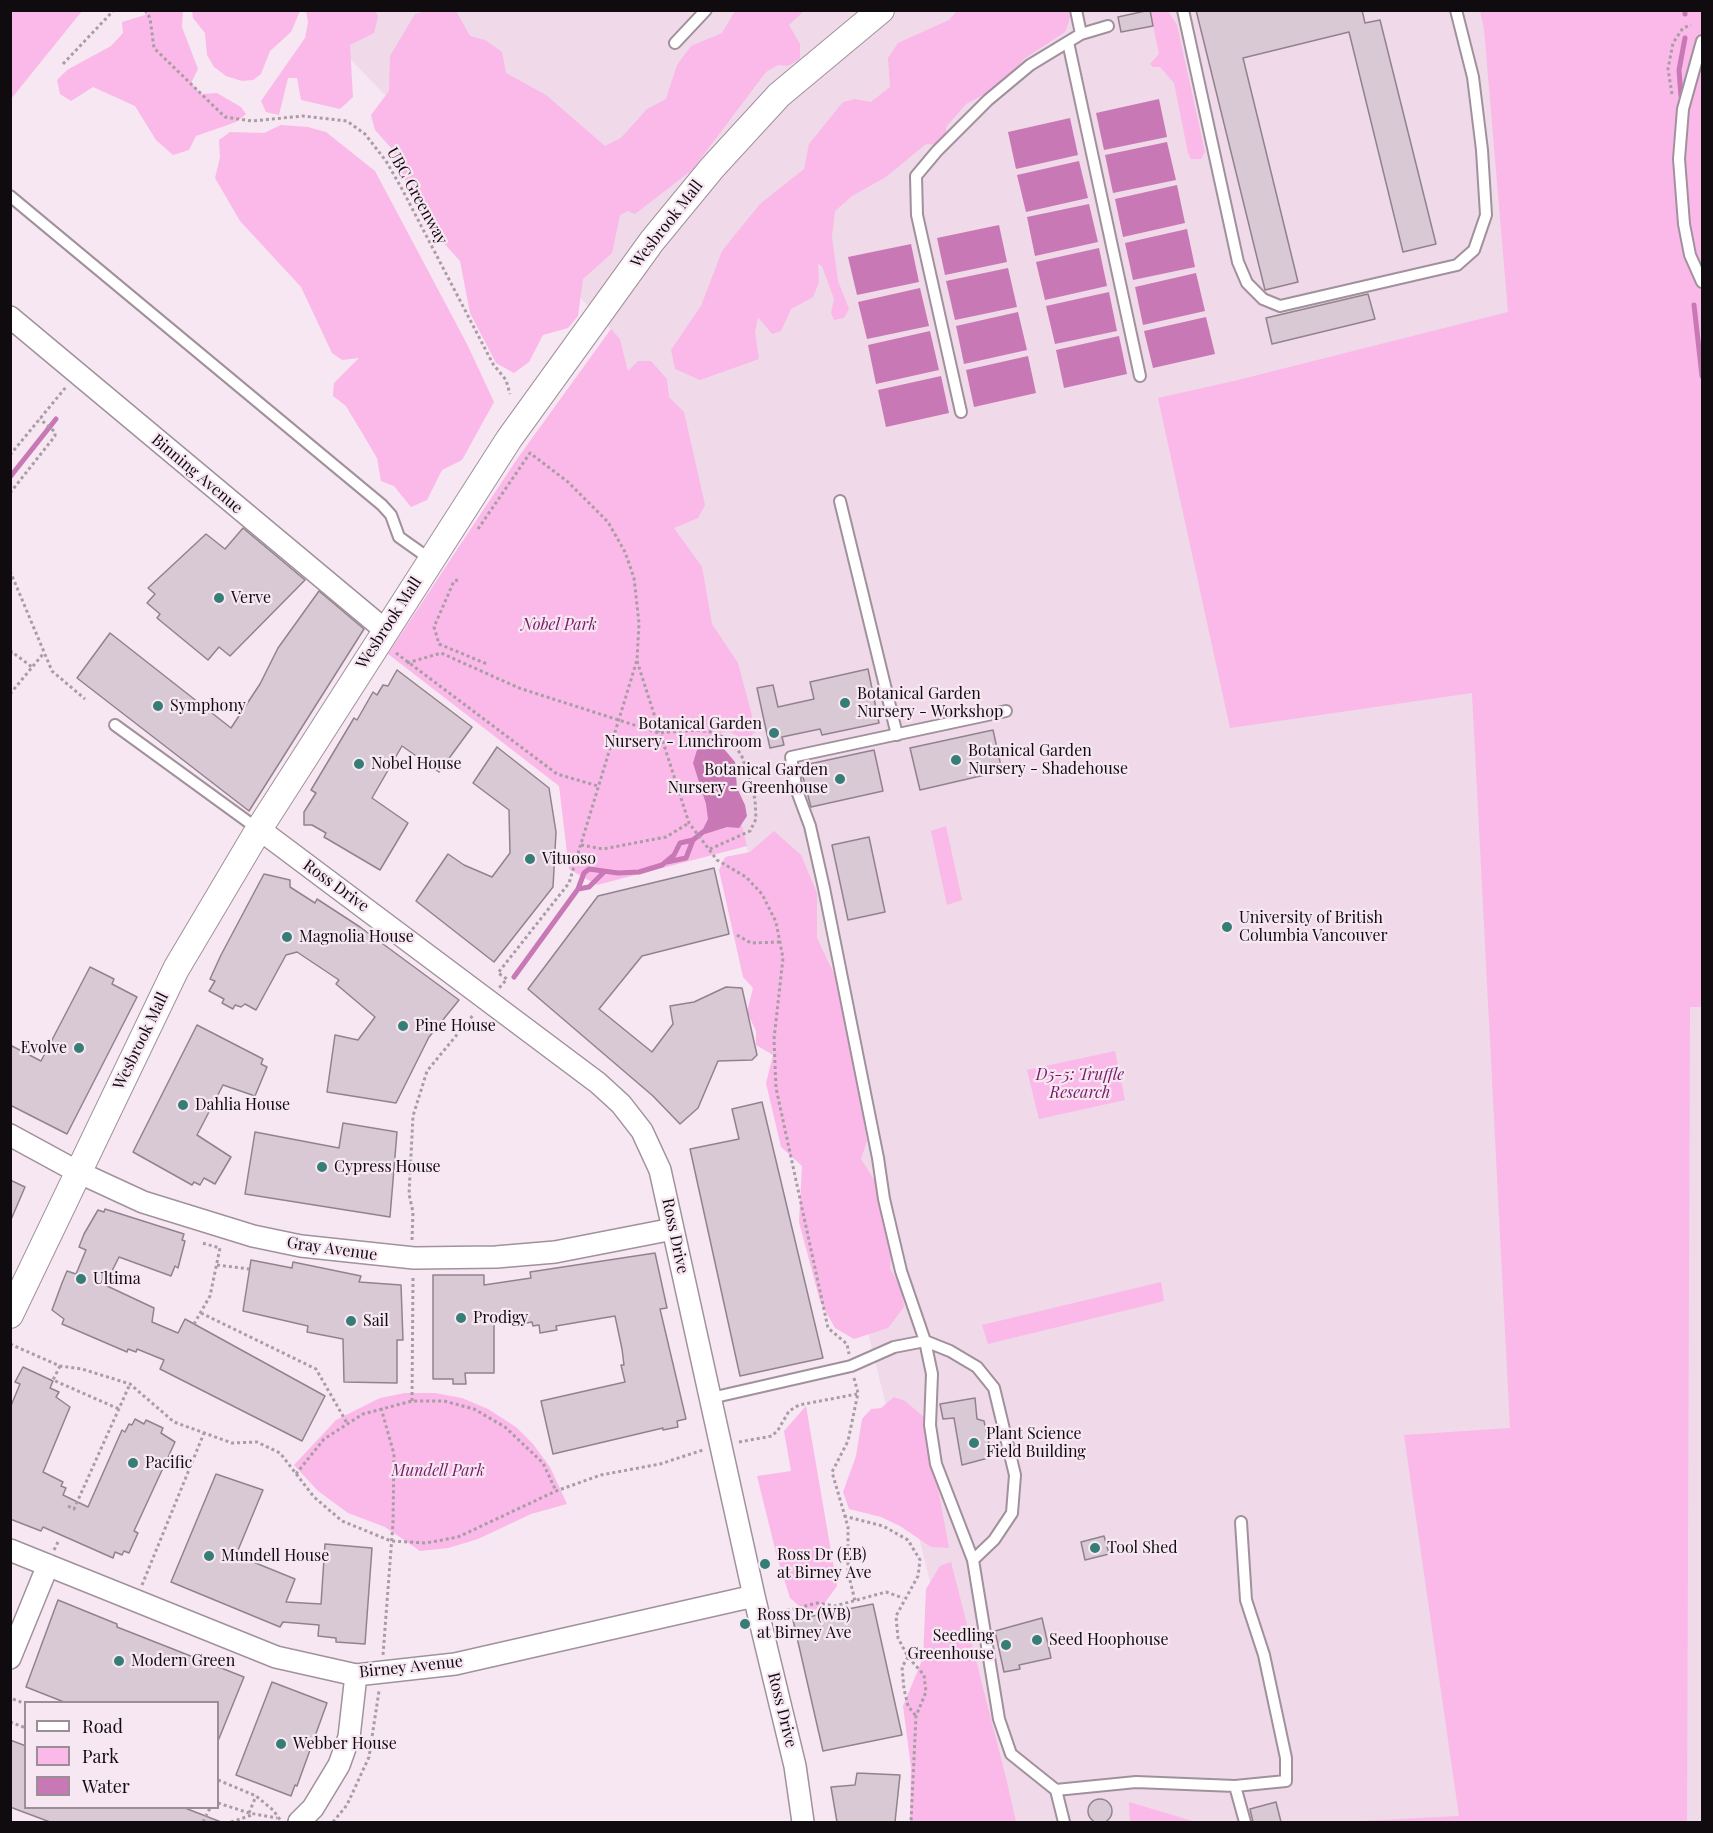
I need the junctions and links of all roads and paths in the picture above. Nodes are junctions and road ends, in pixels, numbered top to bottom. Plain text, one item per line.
1 (114, 10) edge
2 (145, 10) edge
3 (706, 10) edge
4 (1076, 10) edge
5 (1183, 10) edge
6 (1456, 10) edge
7 (881, 11) edge
8 (1691, 25) dead end
9 (1108, 26) dead end
10 (1081, 34) junction
11 (1702, 41) edge
12 (1068, 42) junction
13 (675, 43) dead end
14 (63, 64) dead end
15 (1683, 109) junction
16 (10, 196) edge
17 (1702, 282) edge
18 (10, 317) edge
19 (1140, 376) dead end
20 (71, 382) dead end
21 (510, 394) dead end
22 (961, 412) dead end
23 (40, 419) junction
24 (530, 453) dead end
25 (10, 455) edge
26 (10, 493) edge
27 (840, 501) dead end
28 (430, 559) junction
29 (10, 571) edge
30 (458, 580) dead end
31 (381, 636) junction
32 (439, 644) junction
33 (441, 652) junction
34 (10, 654) edge
35 (44, 654) junction
36 (636, 660) junction
37 (407, 663) junction
38 (487, 664) dead end
39 (33, 668) junction
40 (10, 694) edge
41 (85, 699) dead end
42 (1006, 711) dead end
43 (618, 719) junction
44 (115, 725) dead end
45 (659, 733) junction
46 (897, 735) junction
47 (598, 786) junction
48 (689, 823) junction
49 (259, 829) junction
50 (581, 845) junction
51 (708, 850) junction
52 (737, 935) dead end
53 (780, 942) junction
54 (489, 1000) junction
55 (10, 1136) edge
56 (78, 1172) junction
57 (673, 1229) junction
58 (202, 1243) dead end
59 (414, 1258) junction
60 (217, 1265) junction
61 (249, 1269) dead end
62 (201, 1313) junction
63 (10, 1315) edge
64 (194, 1324) dead end
65 (925, 1341) junction
66 (10, 1344) edge
67 (60, 1366) junction
68 (851, 1366) junction
69 (130, 1384) junction
70 (858, 1394) junction
71 (711, 1398) junction
72 (412, 1401) junction
73 (381, 1408) junction
74 (119, 1409) junction
75 (347, 1423) junction
76 (204, 1433) junction
77 (722, 1446) junction
78 (296, 1474) junction
79 (555, 1491) junction
80 (68, 1506) dead end
81 (844, 1516) junction
82 (1241, 1522) dead end
83 (391, 1541) junction
84 (10, 1550) edge
85 (973, 1560) junction
86 (48, 1565) junction
87 (754, 1596) junction
88 (903, 1598) junction
89 (136, 1600) junction
90 (855, 1601) junction
91 (781, 1612) dead end
92 (908, 1657) junction
93 (10, 1658) edge
94 (381, 1673) junction
95 (356, 1675) junction
96 (13, 1699) dead end
97 (24, 1703) edge
98 (916, 1716) junction
99 (219, 1780) edge
100 (1235, 1786) junction
101 (1056, 1790) junction
102 (256, 1796) junction
103 (219, 1803) edge
104 (249, 1814) junction
105 (256, 1814) junction
106 (278, 1818) junction
107 (231, 1822) edge
108 (282, 1822) edge
109 (298, 1822) edge
110 (803, 1822) edge
111 (911, 1822) edge
112 (1064, 1822) edge
113 (1245, 1822) edge

1 - 14 path
2 - 21 path, UBC Greenway
3 - 13 lane
4 - 10 lane
5 - 6 lane
7 - 28 street, Wesbrook Mall
8 - 15 path
9 - 10 lane
10 - 12 lane
11 - 15 lane
12 - 19 lane
12 - 22 lane
15 - 17 lane
16 - 28 lane
18 - 31 street, Binning Avenue
20 - 23 path
23 - 25 path
23 - 26 path
24 - 36 path
27 - 46 lane
28 - 31 street, Wesbrook Mall
29 - 35 path
30 - 32 path
31 - 37 path
31 - 49 street, Wesbrook Mall
32 - 33 path
32 - 38 path
33 - 37 path
33 - 43 path
34 - 39 path
35 - 39 path
35 - 41 path
36 - 43 path
36 - 45 path
37 - 47 path
39 - 40 path
42 - 46 lane
43 - 45 path
43 - 47 path
44 - 49 lane
45 - 48 path
45 - 51 path
46 - 65 lane
47 - 50 path
48 - 50 path
48 - 51 path
49 - 54 street, Ross Drive
49 - 56 street, Wesbrook Mall
50 - 54 path
51 - 53 path
52 - 53 path
53 - 68 path
54 - 57 street, Ross Drive
54 - 59 path
55 - 56 street, Gray Avenue
56 - 59 street, Gray Avenue
56 - 63 street, Wesbrook Mall
57 - 59 street, Gray Avenue
57 - 71 street, Ross Drive
58 - 60 path
59 - 72 path
60 - 61 path
60 - 62 path
62 - 64 path
62 - 75 path
65 - 68 lane
65 - 85 lane
65 - 85 lane
66 - 67 path
67 - 69 path
67 - 74 path
68 - 70 path
68 - 71 lane
69 - 74 path
69 - 76 path
70 - 77 path
70 - 81 path
71 - 77 street, Ross Drive
72 - 73 path
72 - 79 path
73 - 75 path
73 - 83 path
74 - 80 path
75 - 78 path
76 - 78 path
76 - 89 path
77 - 79 path
77 - 87 street, Ross Drive
78 - 83 path
79 - 83 path
81 - 88 path
81 - 90 path
82 - 100 lane
83 - 94 path
84 - 86 street, Birney Avenue
85 - 101 lane
86 - 89 street, Birney Avenue
86 - 93 street
87 - 94 street, Birney Avenue
87 - 110 street, Ross Drive
88 - 90 path
88 - 92 path
89 - 95 street, Birney Avenue
90 - 91 path
92 - 98 path
92 - 98 path
94 - 95 street, Birney Avenue
95 - 109 street
96 - 97 path
98 - 111 path
99 - 102 path
100 - 101 lane
100 - 113 lane
101 - 112 lane
102 - 104 path
102 - 106 path
103 - 104 path
104 - 105 path
105 - 106 path
105 - 107 path
106 - 108 path

